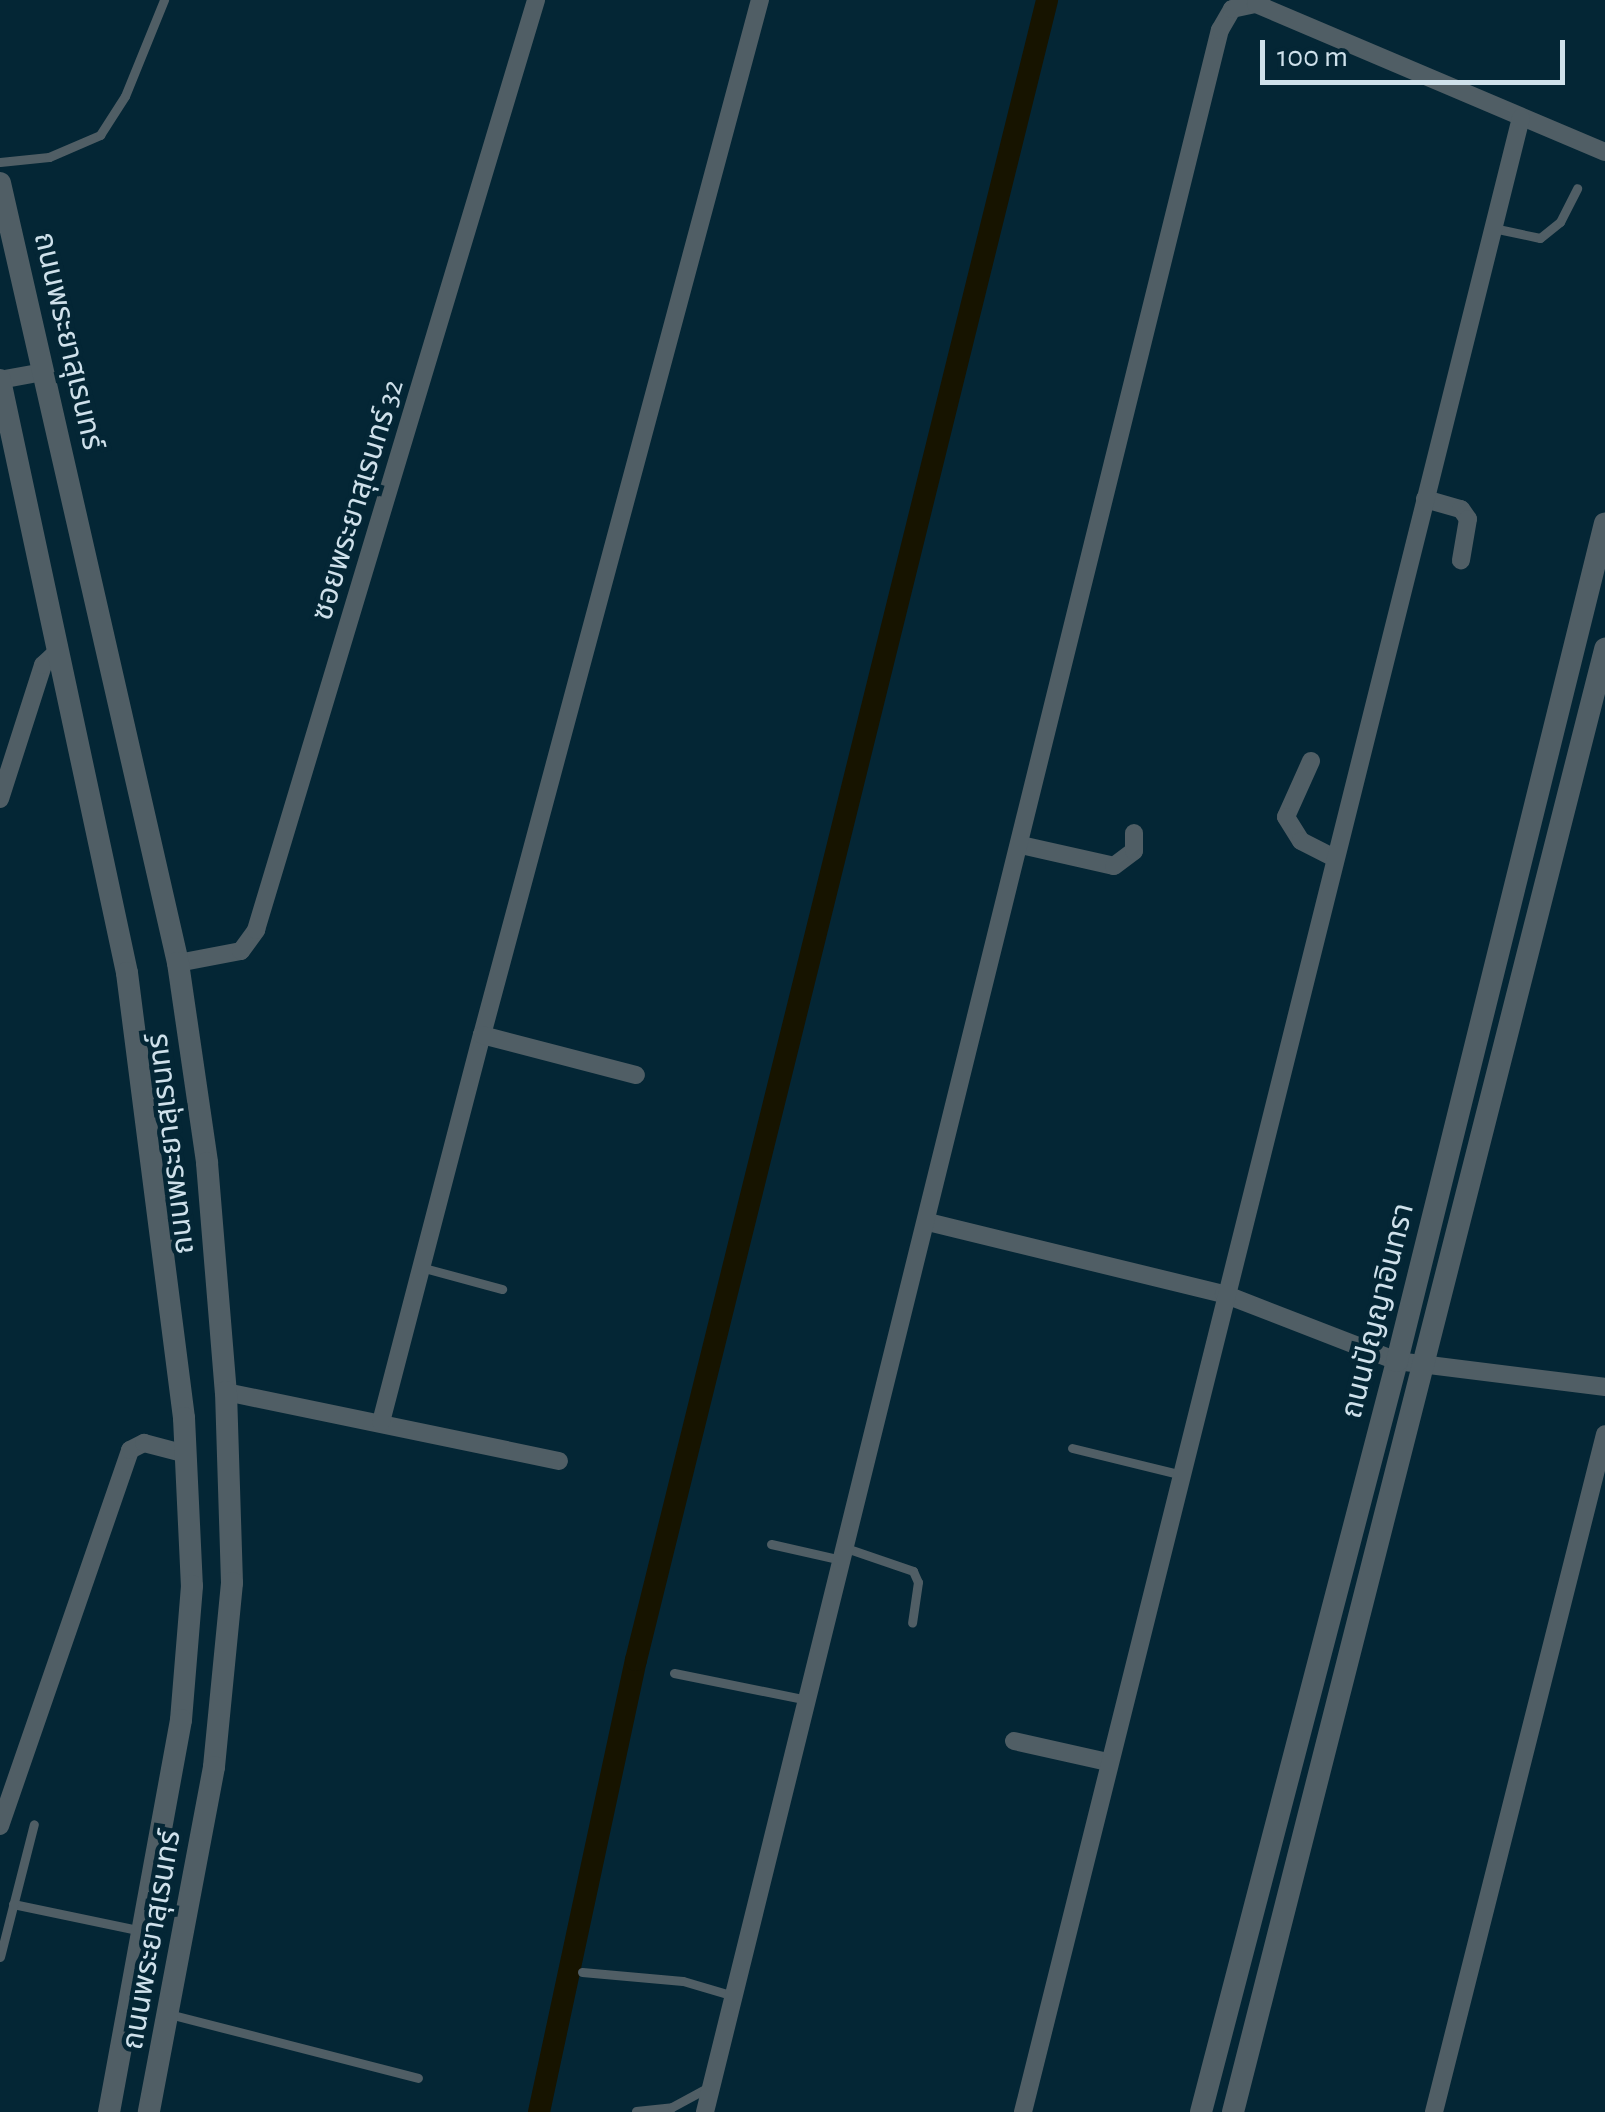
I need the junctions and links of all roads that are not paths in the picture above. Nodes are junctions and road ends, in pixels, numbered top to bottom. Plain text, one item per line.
1 (164, 0) edge
2 (536, 0) edge
3 (760, 0) edge
4 (1521, 118) junction
5 (1605, 152) edge
6 (0, 162) edge
7 (0, 183) edge
8 (1577, 188) dead end
9 (1493, 228) junction
10 (43, 372) junction
11 (0, 380) edge
12 (1425, 500) junction
13 (1605, 524) edge
14 (1461, 560) dead end
15 (1605, 649) edge
16 (57, 652) junction
17 (1311, 761) dead end
18 (0, 798) edge
19 (1134, 833) dead end
20 (1021, 845) junction
21 (1334, 858) junction
22 (178, 963) junction
23 (482, 1035) junction
24 (636, 1076) dead end
25 (928, 1222) junction
26 (424, 1268) junction
27 (502, 1289) dead end
28 (1224, 1294) junction
29 (1397, 1361) junction
30 (1424, 1362) junction
31 (1605, 1387) edge
32 (226, 1392) junction
33 (381, 1422) junction
34 (1605, 1434) edge
35 (1072, 1448) dead end
36 (186, 1454) junction
37 (559, 1461) dead end
38 (1179, 1474) junction
39 (771, 1544) dead end
40 (845, 1554) junction
41 (912, 1623) dead end
42 (674, 1673) dead end
43 (808, 1700) junction
44 (1014, 1740) dead end
45 (1108, 1762) junction
46 (34, 1824) dead end
47 (0, 1826) edge
48 (14, 1904) junction
49 (142, 1931) junction
50 (0, 1958) edge
51 (582, 1972) dead end
52 (734, 1996) junction
53 (169, 2014) junction
54 (418, 2078) dead end
55 (712, 2086) junction
56 (636, 2111) edge
57 (110, 2112) edge
58 (149, 2112) edge
59 (705, 2112) edge
60 (1023, 2112) edge
61 (1200, 2112) edge
62 (1233, 2112) edge
63 (1434, 2112) edge

1 - 6 lane
2 - 22 street, ซอยพระยาสุเรนทร์ 32
3 - 23 street
4 - 5 street
4 - 9 street
4 - 20 street
7 - 10 street, ถนนพระยาสุเรนทร์
8 - 9 lane
9 - 12 street
10 - 11 street
10 - 22 street, ถนนพระยาสุเรนทร์
11 - 16 street, ถนนพระยาสุเรนทร์
12 - 14 street
12 - 21 street
13 - 29 street, ถนนปัญญาอินทรา
15 - 30 street, ถนนปัญญาอินทรา
16 - 18 street
16 - 36 street, ถนนพระยาสุเรนทร์
17 - 21 street
19 - 20 street
20 - 25 street
21 - 28 street
22 - 32 street, ถนนพระยาสุเรนทร์
23 - 24 street
23 - 26 street
25 - 28 street
25 - 40 street
26 - 27 lane
26 - 33 street
28 - 29 street
28 - 38 street
29 - 30 street
29 - 61 street, ถนนปัญญาอินทรา
30 - 31 street
30 - 62 street, ถนนปัญญาอินทรา
32 - 33 street
32 - 53 street, ถนนพระยาสุเรนทร์
33 - 37 street
34 - 63 street
35 - 38 lane
36 - 47 street
36 - 49 street, ถนนพระยาสุเรนทร์
38 - 45 street
39 - 40 lane
40 - 41 lane
40 - 43 street
42 - 43 lane
43 - 52 street
44 - 45 street
45 - 60 street
46 - 48 lane
48 - 49 lane
48 - 50 lane
49 - 57 street, ถนนพระยาสุเรนทร์
51 - 52 lane
52 - 55 street
53 - 54 lane
53 - 58 street, ถนนพระยาสุเรนทร์
55 - 56 lane
55 - 59 street

